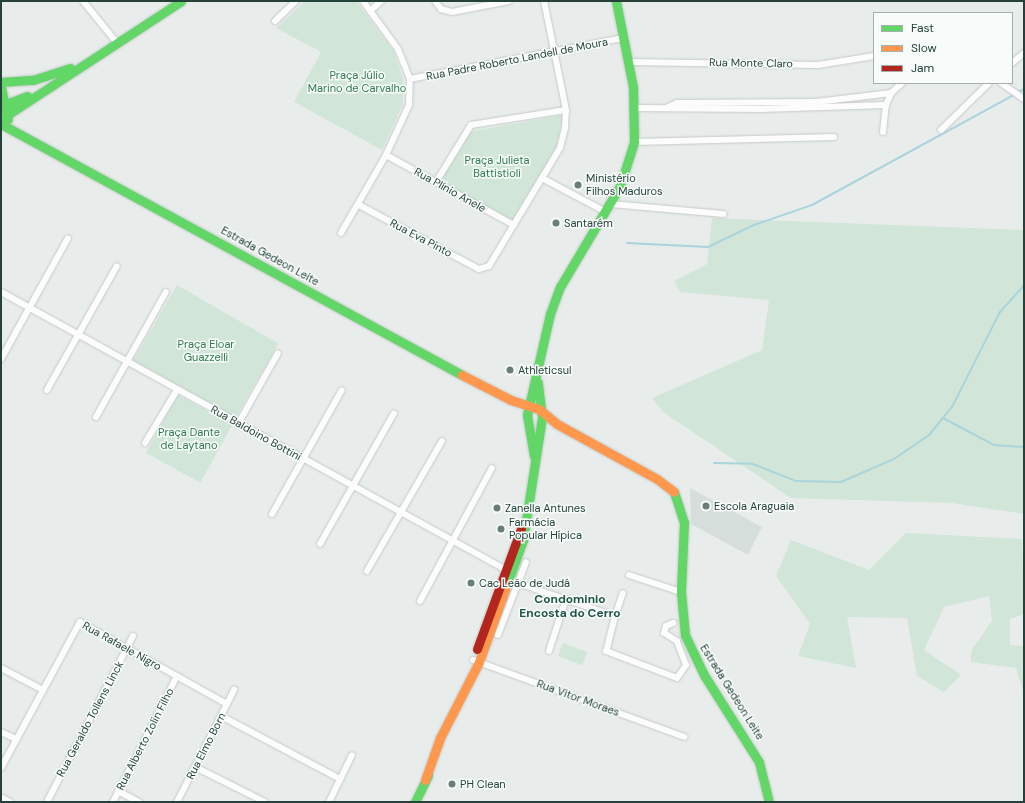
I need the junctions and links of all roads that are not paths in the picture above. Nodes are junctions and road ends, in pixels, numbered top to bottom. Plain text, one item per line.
1 (83, 1) edge
2 (181, 1) edge
3 (296, 1) edge
4 (362, 1) edge
5 (381, 1) edge
6 (435, 1) edge
7 (509, 1) edge
8 (544, 1) edge
9 (616, 1) edge
10 (370, 11) junction
11 (275, 21) dead end
12 (624, 38) junction
13 (117, 43) junction
14 (554, 52) junction
15 (1024, 53) edge
16 (873, 56) edge
17 (628, 62) junction
18 (1013, 62) edge
19 (80, 65) junction
20 (410, 79) junction
21 (1, 82) edge
22 (901, 84) edge
23 (988, 84) edge
24 (1002, 84) edge
25 (1, 87) edge
26 (45, 89) junction
27 (891, 93) junction
28 (1024, 99) edge
29 (762, 102) junction
30 (886, 105) junction
31 (3, 106) edge
32 (668, 107) junction
33 (636, 108) junction
34 (761, 109) junction
35 (566, 110) junction
36 (4, 117) edge
37 (1, 124) edge
38 (941, 130) dead end
39 (882, 132) dead end
40 (17, 133) junction
41 (834, 137) dead end
42 (634, 142) junction
43 (386, 155) junction
44 (542, 178) junction
45 (436, 182) junction
46 (611, 204) junction
47 (359, 205) junction
48 (606, 212) junction
49 (724, 214) dead end
50 (514, 225) junction
51 (341, 233) dead end
52 (68, 238) dead end
53 (118, 266) dead end
54 (1, 292) edge
55 (166, 292) dead end
56 (30, 308) junction
57 (79, 336) junction
58 (278, 353) dead end
59 (1, 359) edge
60 (128, 362) junction
61 (537, 376) junction
62 (47, 390) dead end
63 (176, 390) junction
64 (342, 390) dead end
65 (511, 400) junction
66 (530, 406) junction
67 (542, 412) junction
68 (394, 413) dead end
69 (96, 417) dead end
70 (527, 420) junction
71 (238, 424) junction
72 (556, 424) junction
73 (541, 425) junction
74 (442, 441) dead end
75 (145, 443) dead end
76 (534, 456) junction
77 (302, 459) junction
78 (492, 468) dead end
79 (351, 486) junction
80 (400, 513) junction
81 (272, 514) dead end
82 (451, 541) junction
83 (320, 544) dead end
84 (526, 562) dead end
85 (367, 571) dead end
86 (508, 574) junction
87 (629, 575) dead end
88 (518, 583) junction
89 (681, 592) junction
90 (623, 593) dead end
91 (566, 599) junction
92 (420, 601) dead end
93 (615, 616) junction
94 (673, 623) dead end
95 (498, 635) dead end
96 (133, 636) dead end
97 (128, 646) junction
98 (549, 651) dead end
99 (476, 661) junction
100 (1, 668) edge
101 (177, 676) junction
102 (41, 689) junction
103 (234, 690) dead end
104 (227, 704) junction
105 (220, 716) junction
106 (1, 732) edge
107 (684, 737) dead end
108 (16, 739) junction
109 (352, 755) dead end
110 (195, 766) junction
111 (1, 768) edge
112 (340, 779) junction
113 (118, 791) junction
114 (1, 797) edge
115 (10, 802) edge
116 (47, 802) edge
117 (113, 802) edge
118 (139, 802) edge
119 (177, 802) edge
120 (265, 802) edge
121 (329, 802) edge
122 (415, 802) edge
123 (769, 802) edge

1 - 13 street
2 - 13 main road
3 - 11 street
4 - 10 street
5 - 10 street
6 - 7 street
8 - 14 street
9 - 12 main road
10 - 20 street
12 - 14 street, Rua Padre Roberto Landell de Moura
12 - 17 main road
13 - 19 main road
14 - 20 street, Rua Padre Roberto Landell de Moura
14 - 35 street
15 - 18 street
16 - 17 street, Rua Monte Claro
17 - 33 main road
19 - 21 main road
19 - 26 main road
20 - 43 street
22 - 27 street
23 - 38 street
24 - 28 street
25 - 31 main road
26 - 31 main road
26 - 36 main road
27 - 29 street
27 - 30 street
29 - 32 street
29 - 34 street
30 - 34 street
30 - 39 street
31 - 36 main road
32 - 33 street
32 - 34 street
33 - 42 main road
35 - 44 street
35 - 45 street
36 - 40 main road, Estrada Gedeon Leite
37 - 40 main road, Estrada Gedeon Leite
40 - 65 main road, Estrada Gedeon Leite
41 - 42 street
42 - 46 main road
43 - 45 street, Rua Plínio Anele
43 - 47 street
44 - 48 street
44 - 50 street
45 - 50 street, Rua Plínio Anele
46 - 48 main road
46 - 49 street
47 - 50 street, Rua Eva Pinto
47 - 51 street
48 - 61 main road
52 - 56 street
53 - 57 street
54 - 56 street, Rua Baldoino Bottini
55 - 60 street
56 - 57 street, Rua Baldoino Bottini
56 - 59 street
57 - 60 street, Rua Baldoino Bottini
57 - 62 street
58 - 71 street
60 - 63 street, Rua Baldoino Bottini
60 - 69 street
61 - 66 main road
61 - 67 main road
63 - 71 street, Rua Baldoino Bottini
63 - 75 street
64 - 77 street
65 - 66 main road, Estrada Gedeon Leite
65 - 70 main road, Estrada Gedeon Leite
66 - 67 main road, Estrada Gedeon Leite
66 - 70 main road
67 - 72 main road, Estrada Gedeon Leite
67 - 73 main road
68 - 79 street
70 - 73 main road
70 - 76 main road
71 - 77 street, Rua Baldoino Bottini
72 - 73 main road
72 - 89 main road, Estrada Gedeon Leite
73 - 76 main road
74 - 80 street
76 - 86 main road
77 - 79 street, Rua Baldoino Bottini
77 - 81 street
78 - 82 street
79 - 80 street, Rua Baldoino Bottini
79 - 83 street
80 - 82 street, Rua Baldoino Bottini
80 - 85 street
82 - 86 street, Rua Baldoino Bottini
82 - 92 street
84 - 88 street
86 - 88 street, Rua Baldoino Bottini
86 - 99 main road
87 - 89 street
88 - 91 street, Rua Baldoino Bottini
88 - 95 street
89 - 123 main road, Estrada Gedeon Leite
90 - 93 street
91 - 93 street, Rua Baldoino Bottini
91 - 98 street
93 - 94 street
96 - 97 street, Rua Geraldo Tollens Linck
97 - 101 street, Rua Rafaele Nigro
97 - 102 street, Rua Rafaele Nigro
97 - 116 street, Rua Geraldo Tollens Linck
99 - 107 street, Rua Vitor Moraes
99 - 122 main road
100 - 102 street
101 - 104 street, Rua Rafaele Nigro
101 - 113 street, Rua Alberto Zolin Filho
102 - 108 street, Rua Rafaele Nigro
103 - 104 street, Rua Elmo Born
104 - 105 street, Rua Elmo Born
105 - 110 street, Rua Elmo Born
105 - 112 street
106 - 108 street
108 - 111 street, Rua Rafaele Nigro
109 - 112 street
110 - 119 street, Rua Elmo Born
110 - 120 street
112 - 121 street
113 - 117 street, Rua Alberto Zolin Filho
113 - 118 street
114 - 115 street

